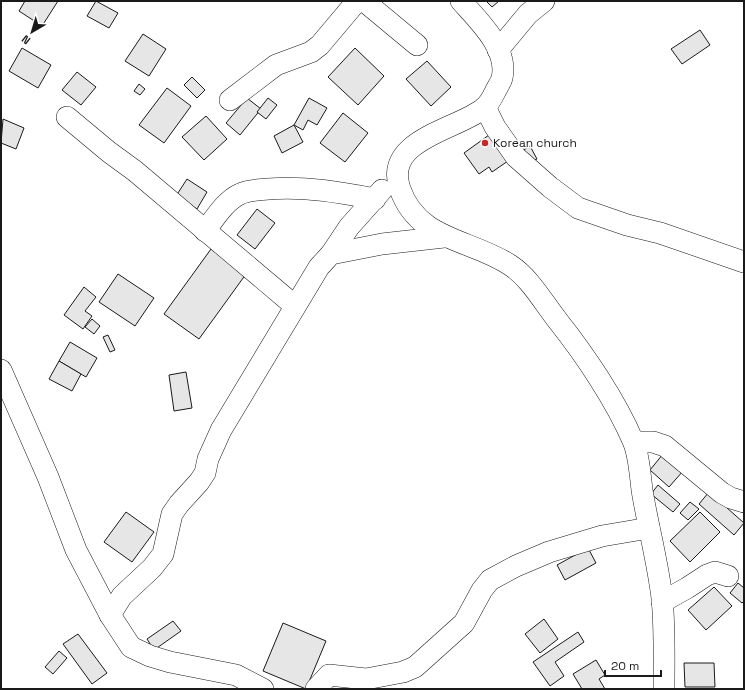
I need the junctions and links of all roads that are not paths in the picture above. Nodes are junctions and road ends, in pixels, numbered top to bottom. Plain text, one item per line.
1 (357, 1) edge
2 (364, 1) edge
3 (461, 1) edge
4 (544, 1) edge
5 (417, 45) dead end
6 (498, 50) junction
7 (230, 100) dead end
8 (485, 107) junction
9 (67, 117) dead end
10 (397, 173) junction
11 (375, 199) junction
12 (205, 231) junction
13 (444, 236) junction
14 (331, 254) junction
15 (744, 262) edge
16 (295, 306) junction
17 (1, 370) edge
18 (634, 442) junction
19 (744, 502) edge
20 (649, 528) junction
21 (728, 576) dead end
22 (662, 602) junction
23 (110, 615) junction
24 (264, 689) edge
25 (316, 689) edge
26 (664, 689) edge

1 - 7 street
2 - 5 street
3 - 6 street
4 - 6 street
6 - 8 street
8 - 10 street
8 - 15 street
9 - 12 street
10 - 11 street
10 - 13 street
11 - 12 street
11 - 14 street
12 - 16 street
13 - 14 street
13 - 18 street
14 - 16 street
16 - 23 street
17 - 23 street
18 - 19 street
18 - 20 street
20 - 22 street
20 - 25 street
21 - 22 street
22 - 26 street
23 - 24 street

